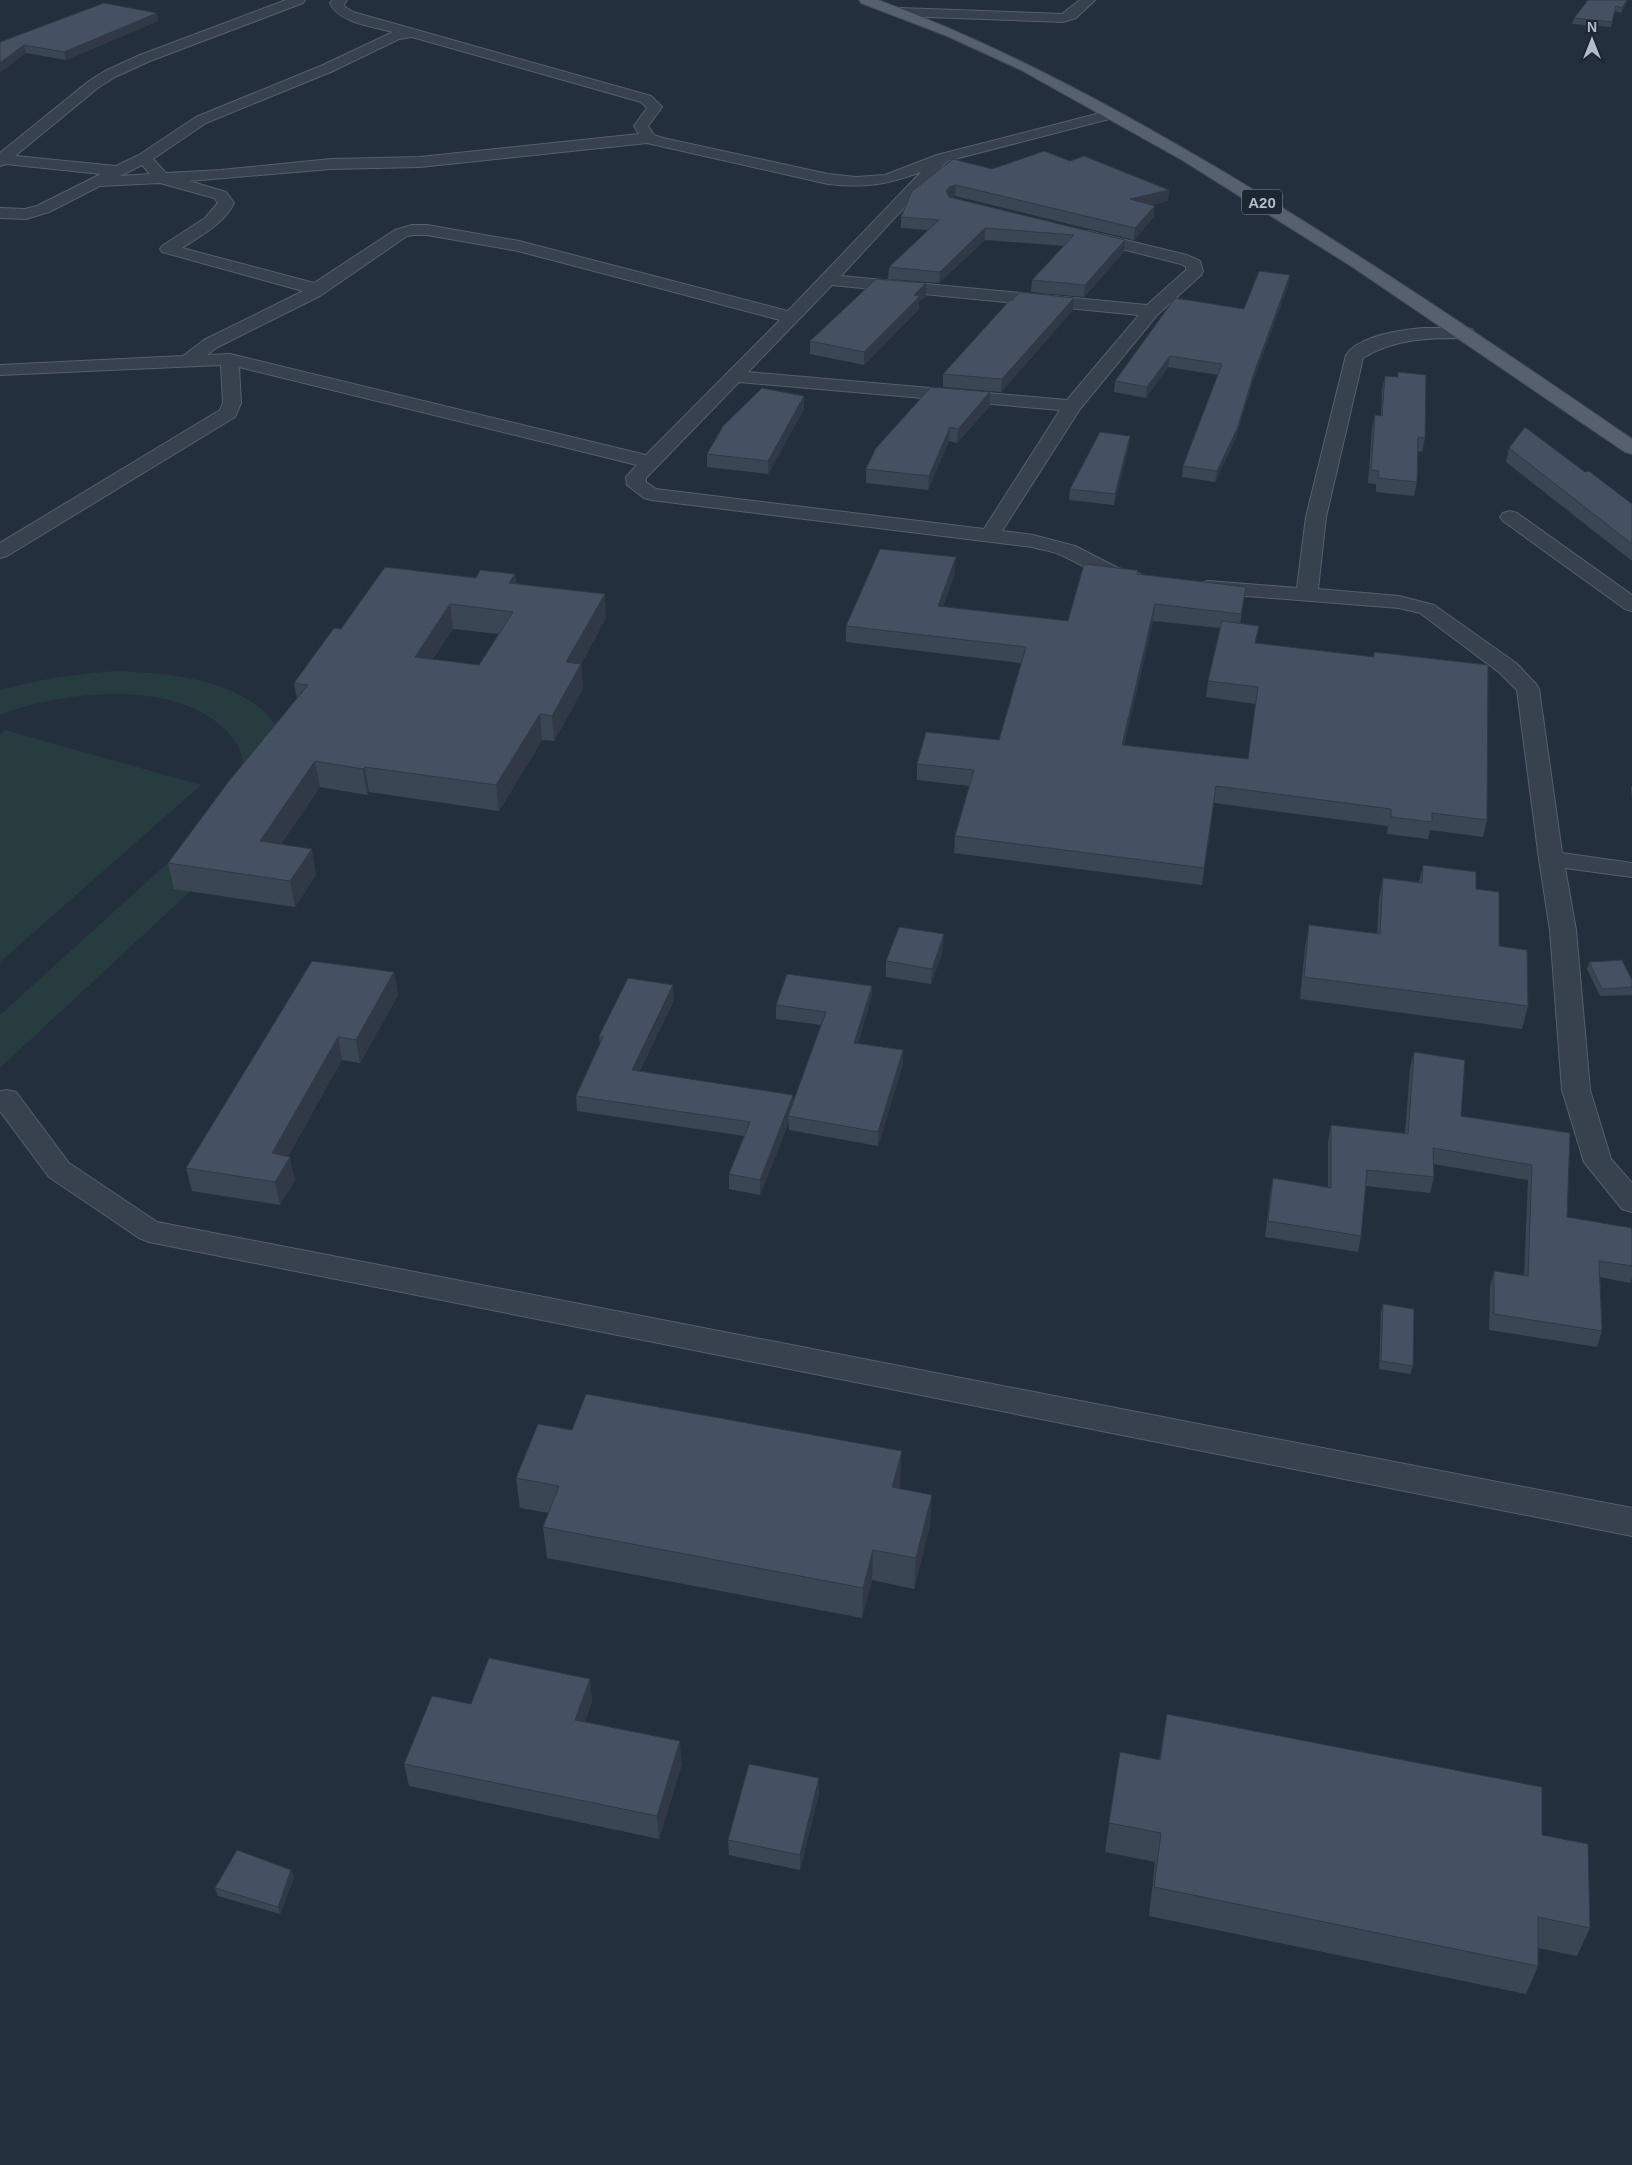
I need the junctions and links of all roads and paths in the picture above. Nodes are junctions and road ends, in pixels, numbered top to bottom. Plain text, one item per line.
1 (298, 0) edge
2 (340, 0) edge
3 (866, 0) edge
4 (1088, 0) edge
5 (900, 12) junction
6 (417, 33) junction
7 (1112, 114) junction
8 (649, 138) junction
9 (144, 158) junction
10 (942, 158) junction
11 (1, 160) edge
12 (118, 172) junction
13 (163, 179) junction
14 (96, 182) junction
15 (0, 212) edge
16 (1071, 232) edge
17 (828, 280) junction
18 (316, 288) junction
19 (1151, 310) junction
20 (790, 317) junction
21 (1466, 333) junction
22 (230, 359) junction
23 (188, 360) junction
24 (0, 370) edge
25 (733, 376) junction
26 (1072, 406) junction
27 (1632, 448) edge
28 (650, 462) junction
29 (1510, 517) dead end
30 (989, 536) junction
31 (0, 552) edge
32 (1148, 581) edge
33 (1190, 585) edge
34 (1307, 594) junction
35 (1632, 606) edge
36 (1551, 859) junction
37 (1632, 870) edge
38 (6, 1099) dead end
39 (1632, 1202) edge
40 (1632, 1522) edge

1 - 11 street
2 - 6 street
3 - 5 main road, A20
4 - 5 street
5 - 7 main road, A20
6 - 8 street
6 - 9 street
7 - 10 street
7 - 21 main road, A20
8 - 10 street
8 - 13 street
9 - 12 street
9 - 13 street
10 - 17 street
11 - 12 street
12 - 14 street
13 - 14 street
13 - 18 street
14 - 15 street
16 - 19 street
17 - 19 street
17 - 20 street
18 - 20 street
18 - 23 street
19 - 26 street
20 - 25 street
21 - 27 main road, A20
21 - 34 street
22 - 23 street
22 - 28 street
22 - 31 street
23 - 24 street
25 - 26 street
25 - 28 street
26 - 30 street
28 - 30 street
29 - 35 street
30 - 32 street
33 - 34 street
34 - 36 street
36 - 37 street
36 - 39 street
38 - 40 street

